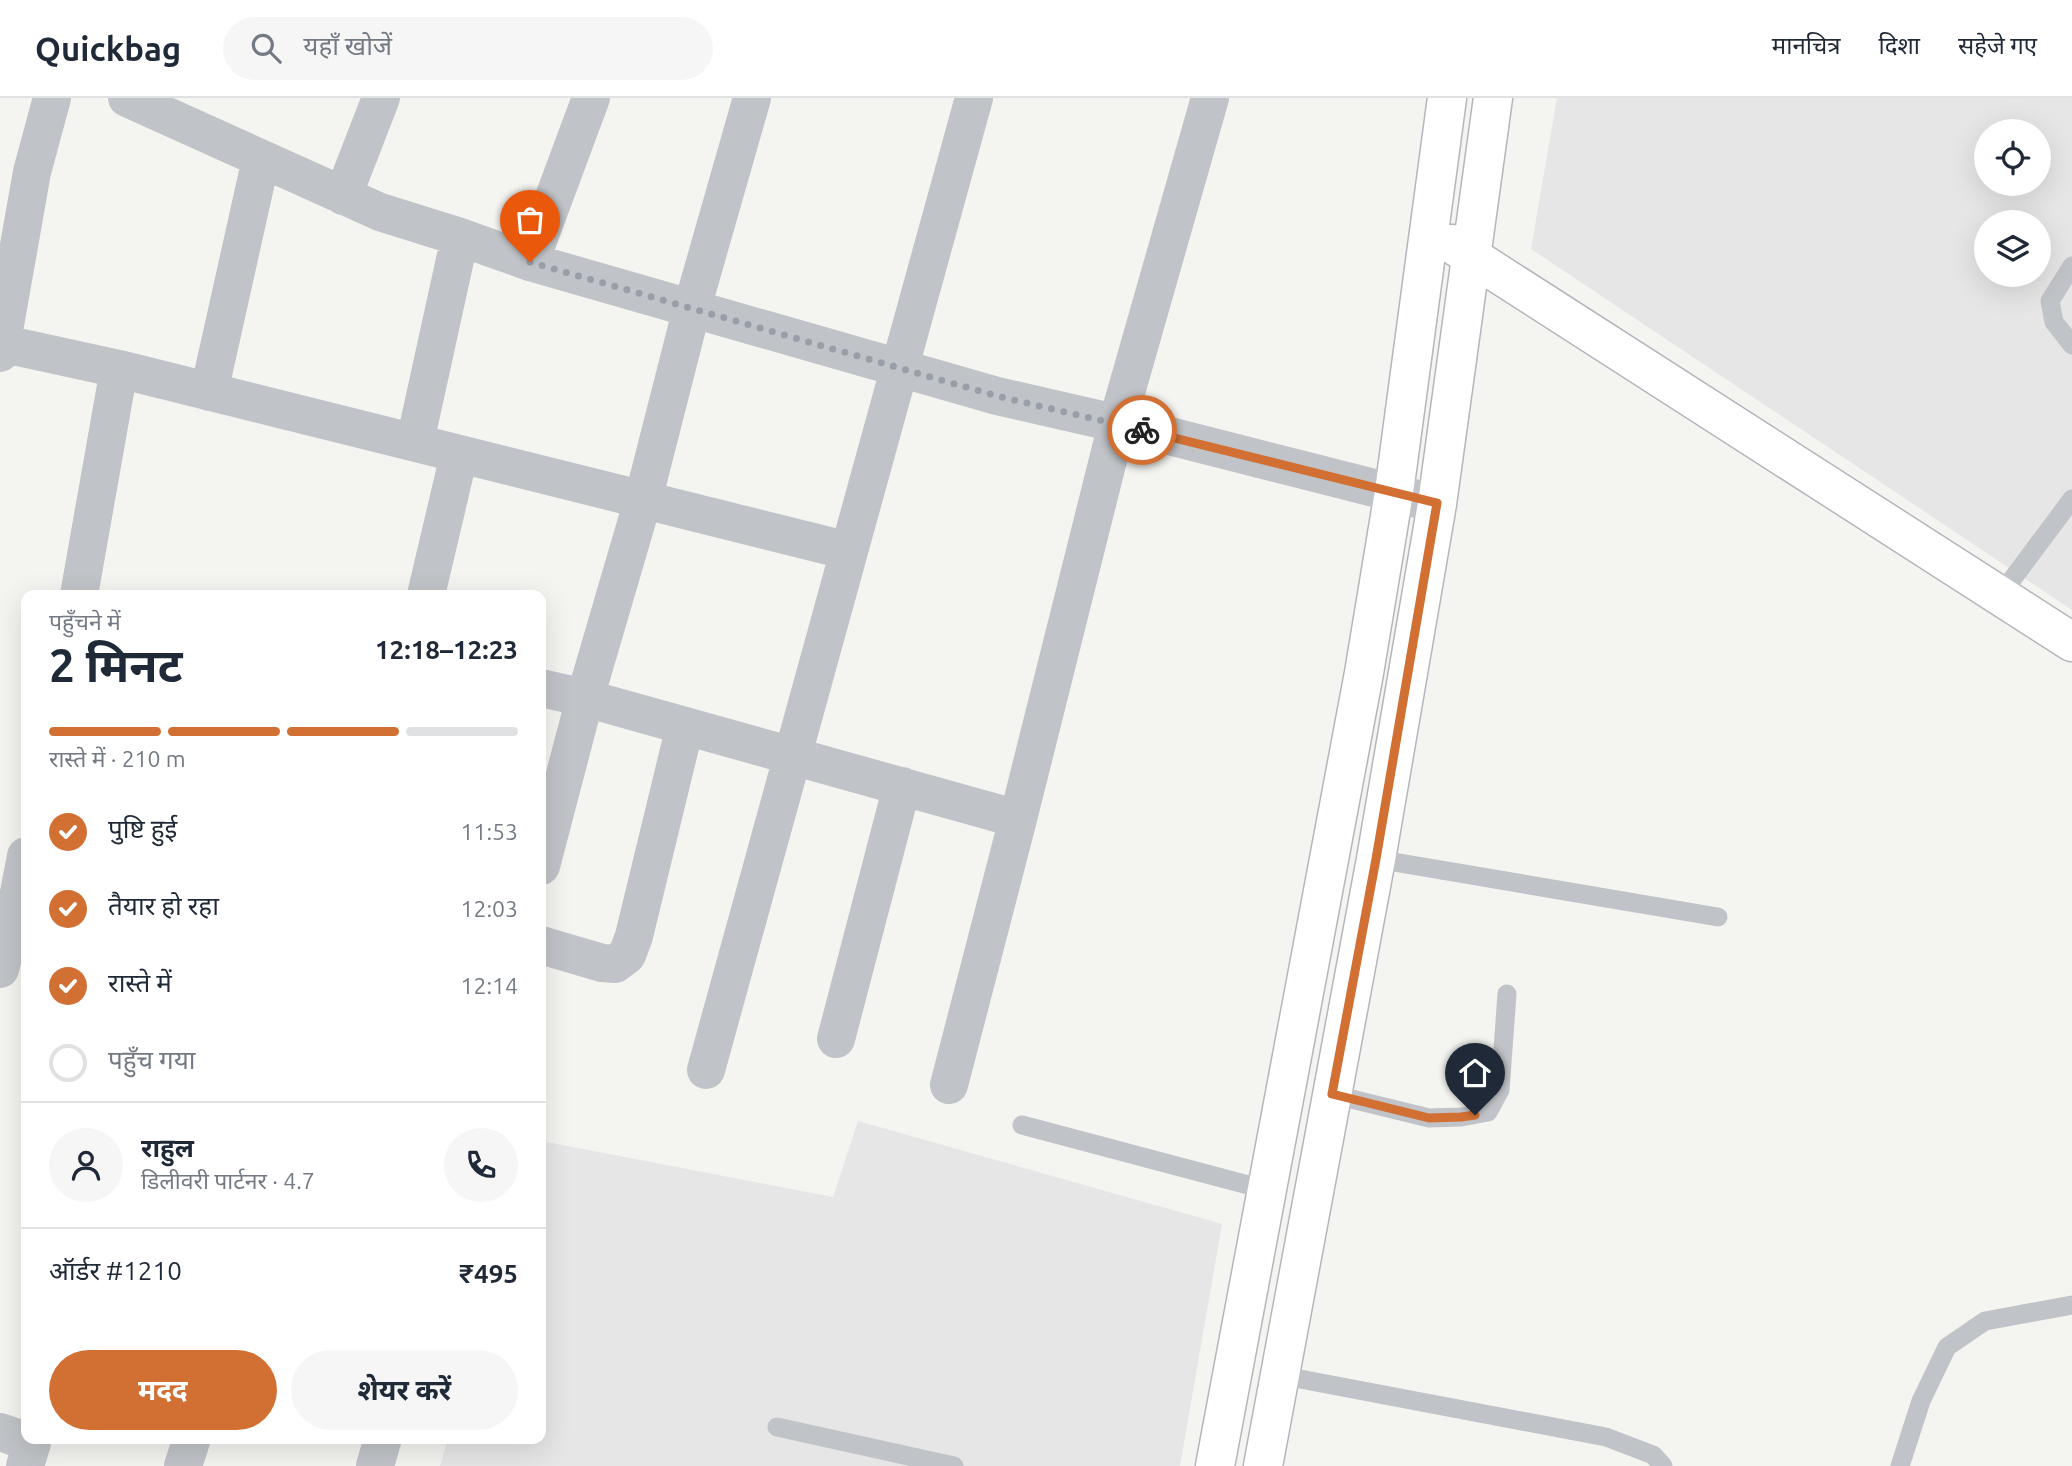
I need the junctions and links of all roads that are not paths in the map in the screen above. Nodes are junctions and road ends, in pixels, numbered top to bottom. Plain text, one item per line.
1 (52, 98) edge
2 (381, 98) edge
3 (591, 98) edge
4 (752, 98) edge
5 (974, 98) edge
6 (1210, 98) edge
7 (1447, 98) edge
8 (1493, 98) edge
9 (139, 100) edge
10 (261, 159) junction
11 (343, 196) junction
12 (1430, 229) junction
13 (460, 237) junction
14 (1470, 256) junction
15 (530, 262) junction
16 (2072, 266) edge
17 (692, 308) junction
18 (2072, 345) edge
19 (1, 346) edge
20 (119, 369) junction
21 (900, 369) junction
22 (209, 392) junction
23 (1117, 424) junction
24 (415, 442) junction
25 (459, 455) junction
26 (1394, 492) junction
27 (2072, 499) edge
28 (643, 500) junction
29 (1437, 503) junction
30 (849, 551) junction
31 (80, 590) edge
32 (427, 590) edge
33 (1999, 597) junction
34 (2072, 642) edge
35 (546, 689) edge
36 (585, 698) junction
37 (685, 726) junction
38 (793, 756) junction
39 (902, 786) junction
40 (1018, 819) junction
41 (546, 847) edge
42 (1376, 859) junction
43 (21, 882) edge
44 (1718, 917) dead end
45 (546, 946) edge
46 (0, 968) edge
47 (1507, 994) dead end
48 (836, 1039) dead end
49 (706, 1070) dead end
50 (949, 1085) dead end
51 (1332, 1094) junction
52 (1022, 1125) dead end
53 (1267, 1190) junction
54 (2072, 1305) edge
55 (1279, 1375) junction
56 (777, 1427) dead end
57 (190, 1444) edge
58 (381, 1444) edge
59 (183, 1466) edge
60 (375, 1466) edge
61 (954, 1466) edge
62 (1214, 1466) edge
63 (1263, 1466) edge
64 (1663, 1466) edge
65 (1900, 1466) edge

1 - 19 street
2 - 11 street
3 - 15 street
4 - 17 street
5 - 21 street
6 - 23 street
7 - 12 main road
8 - 14 main road
9 - 10 street
10 - 11 street
10 - 22 street
11 - 13 street
12 - 14 main road
12 - 26 main road
13 - 15 street
13 - 24 street
14 - 29 main road
14 - 33 main road
15 - 17 street
16 - 18 lane
17 - 21 street
17 - 28 street
19 - 20 street
20 - 22 street
20 - 31 street
21 - 23 street
21 - 30 street
22 - 24 street
23 - 26 street
23 - 40 street
24 - 25 street
25 - 28 street
25 - 32 street
26 - 29 street
26 - 53 main road
27 - 33 lane
28 - 30 street
28 - 36 street
29 - 42 main road
30 - 38 street
33 - 34 main road
35 - 36 street
36 - 37 street
36 - 41 street
37 - 38 street
37 - 45 street
38 - 39 street
38 - 49 street
39 - 40 street
39 - 48 street
40 - 50 street
42 - 44 lane
42 - 51 main road
43 - 46 street
47 - 51 lane
51 - 55 main road
52 - 53 lane
53 - 62 main road
54 - 65 lane
55 - 63 main road
55 - 64 lane
56 - 61 lane
57 - 59 street
58 - 60 street

